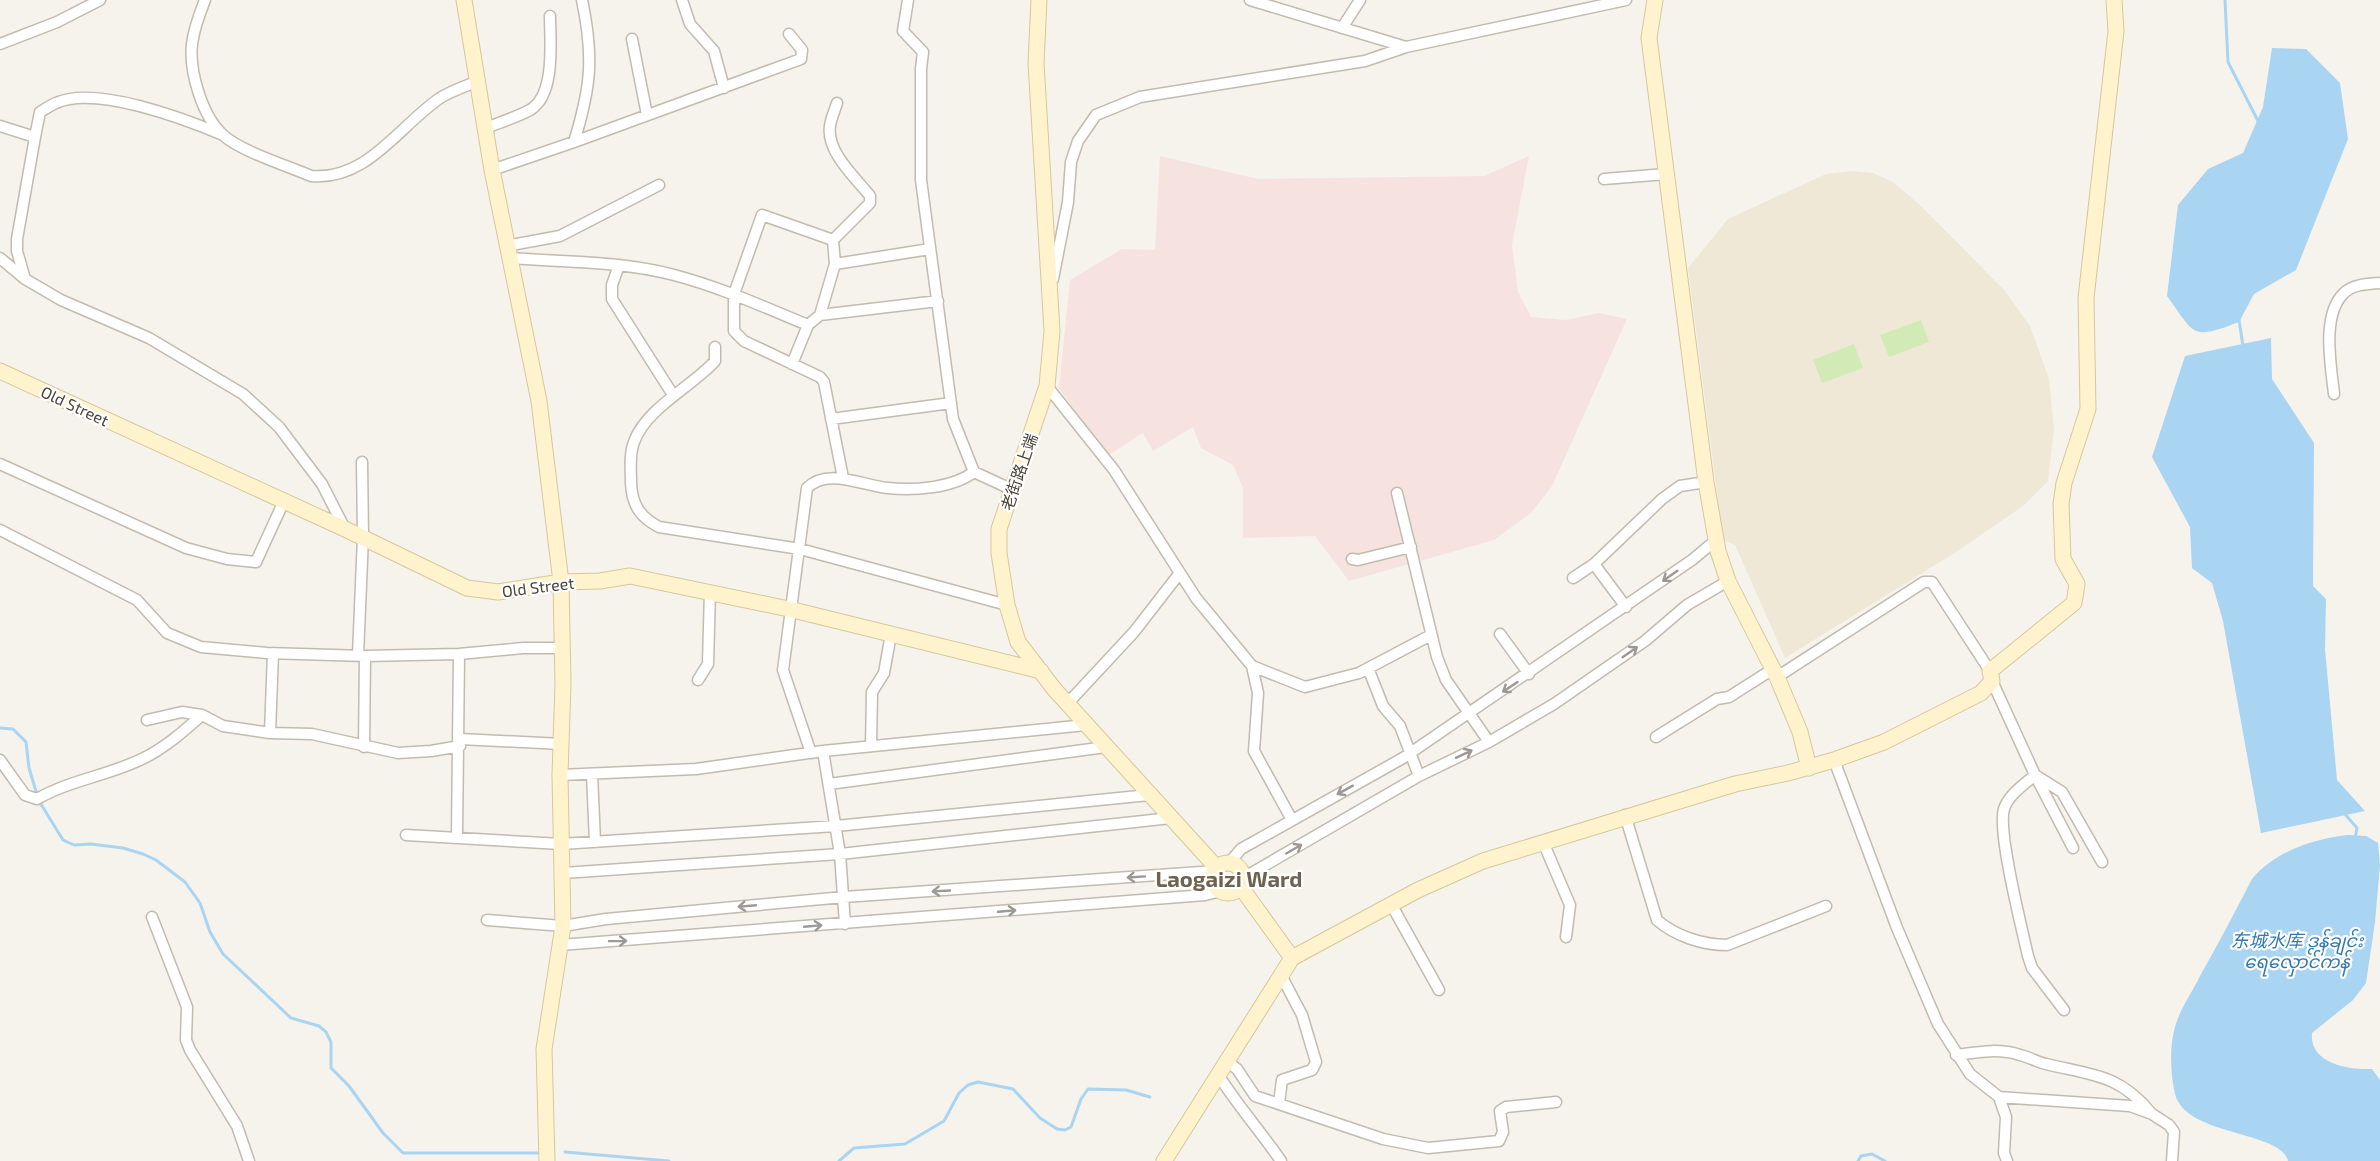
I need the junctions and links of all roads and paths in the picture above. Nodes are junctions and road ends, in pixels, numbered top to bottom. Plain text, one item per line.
1 (99, 0) edge
2 (205, 0) edge
3 (464, 0) edge
4 (582, 0) edge
5 (682, 0) edge
6 (908, 0) edge
7 (1039, 0) edge
8 (1250, 0) edge
9 (1360, 0) edge
10 (1626, 0) edge
11 (1655, 0) edge
12 (2114, 0) edge
13 (78, 5) edge
14 (550, 16) dead end
15 (1342, 28) junction
16 (789, 34) dead end
17 (632, 39) dead end
18 (0, 44) edge
19 (1406, 47) junction
20 (478, 81) junction
21 (724, 88) junction
22 (837, 103) dead end
23 (647, 115) junction
24 (0, 126) edge
25 (486, 128) junction
26 (223, 135) junction
27 (35, 137) junction
28 (574, 142) junction
29 (492, 170) junction
30 (1666, 174) junction
31 (1604, 179) dead end
32 (658, 185) dead end
33 (833, 240) junction
34 (930, 249) junction
35 (507, 252) junction
36 (0, 258) edge
37 (835, 264) junction
38 (619, 266) junction
39 (26, 279) junction
40 (2380, 283) edge
41 (734, 294) junction
42 (1050, 297) junction
43 (938, 301) junction
44 (820, 315) junction
45 (808, 325) junction
46 (715, 347) dead end
47 (792, 364) junction
48 (0, 371) edge
49 (1047, 386) junction
50 (2334, 394) dead end
51 (673, 395) junction
52 (951, 404) junction
53 (831, 419) junction
54 (362, 462) dead end
55 (0, 464) edge
56 (974, 472) junction
57 (843, 478) junction
58 (1706, 482) junction
59 (1013, 490) junction
60 (1397, 493) dead end
61 (284, 501) junction
62 (345, 529) junction
63 (0, 530) edge
64 (363, 537) junction
65 (1716, 540) junction
66 (1411, 547) junction
67 (800, 549) junction
68 (1352, 559) dead end
69 (1594, 564) junction
70 (1179, 574) junction
71 (1573, 578) dead end
72 (1728, 581) junction
73 (561, 582) junction
74 (710, 591) junction
75 (1007, 605) junction
76 (1626, 607) junction
77 (789, 609) junction
78 (891, 634) junction
79 (1500, 634) dead end
80 (1431, 635) junction
81 (561, 648) junction
82 (273, 653) junction
83 (459, 654) junction
84 (362, 656) junction
85 (1252, 666) junction
86 (1368, 668) junction
87 (1041, 671) junction
88 (1775, 673) junction
89 (1529, 674) junction
90 (1991, 676) junction
91 (698, 681) dead end
92 (1067, 704) junction
93 (1470, 714) junction
94 (202, 716) junction
95 (147, 720) dead end
96 (1086, 725) junction
97 (270, 733) junction
98 (1656, 737) dead end
99 (1489, 742) junction
100 (460, 743) junction
101 (562, 744) junction
102 (871, 746) junction
103 (364, 747) junction
104 (1106, 747) junction
105 (817, 752) junction
106 (1412, 752) junction
107 (0, 760) edge
108 (1834, 760) junction
109 (1809, 768) junction
110 (592, 774) junction
111 (560, 775) junction
112 (2035, 775) junction
113 (1419, 776) junction
114 (829, 784) junction
115 (1149, 795) junction
116 (1625, 815) junction
117 (1171, 819) junction
118 (1292, 820) junction
119 (836, 826) junction
120 (406, 835) dead end
121 (458, 836) junction
122 (595, 842) junction
123 (1542, 842) junction
124 (561, 844) junction
125 (2073, 848) dead end
126 (840, 854) junction
127 (2102, 862) dead end
128 (1220, 867) junction
129 (563, 873) junction
130 (1241, 882) junction
131 (1221, 891) junction
132 (844, 897) junction
133 (1391, 904) junction
134 (1826, 906) dead end
135 (152, 917) dead end
136 (487, 920) dead end
137 (845, 924) junction
138 (563, 926) junction
139 (1566, 937) dead end
140 (560, 945) junction
141 (1292, 958) junction
142 (1282, 977) junction
143 (1439, 990) dead end
144 (2064, 1010) dead end
145 (1956, 1055) junction
146 (1228, 1062) junction
147 (1219, 1076) junction
148 (1999, 1097) junction
149 (1279, 1102) junction
150 (1556, 1102) dead end
151 (2152, 1114) junction
152 (249, 1161) edge
153 (547, 1161) edge
154 (1164, 1161) edge
155 (1281, 1161) edge
156 (2007, 1161) edge
157 (2172, 1161) edge

1 - 13 street
2 - 26 street
3 - 20 street
4 - 28 street
5 - 21 street
6 - 34 street
7 - 42 street, 老街路上端
8 - 15 street
9 - 15 street
10 - 19 street
11 - 30 street
12 - 90 street
13 - 18 street
14 - 25 street
15 - 19 street
16 - 21 street
17 - 23 street
19 - 42 street
20 - 25 street
20 - 26 street
21 - 23 street
22 - 33 street
23 - 28 street
24 - 27 street
25 - 29 street
26 - 27 street
27 - 39 street
28 - 29 street
29 - 35 street
30 - 31 street
30 - 58 street
32 - 35 street
33 - 37 street
33 - 41 street
34 - 37 street
34 - 43 street
35 - 38 street
35 - 73 street
36 - 39 street
37 - 44 street
38 - 41 street
38 - 51 street
39 - 62 street
40 - 50 street
41 - 45 street
41 - 47 street
42 - 49 street, 老街路上端
43 - 44 street
43 - 52 street
44 - 45 street
45 - 47 street
46 - 51 street
47 - 53 street
48 - 61 street, Old Street
49 - 59 street, 老街路上端
49 - 70 street
51 - 67 street
52 - 53 street
52 - 56 street
53 - 57 street
54 - 64 street
55 - 61 street
56 - 57 street
56 - 59 street
57 - 67 street
58 - 65 street
58 - 69 street
59 - 75 street, 老街路上端
60 - 66 street
61 - 62 street, Old Street
62 - 64 street, Old Street
63 - 82 street
64 - 73 street, Old Street
64 - 84 street
65 - 72 street
65 -> 76 street
66 - 68 street
66 - 80 street
67 - 75 street
67 - 77 street
69 - 71 street
69 - 76 street
70 - 85 street
70 - 92 street
72 - 88 street
99 -> 72 street
73 - 74 street, Old Street
73 - 81 street
74 - 77 street, Old Street
74 - 91 street
75 - 87 street, 老街路上端
76 - 89 street
77 - 78 street, Old Street
77 - 105 street
78 - 87 street, Old Street
78 - 102 street
79 - 89 street
80 - 86 street
80 - 93 street
81 - 83 street
81 - 101 street
82 - 84 street
82 - 97 street
83 - 84 street
83 - 100 street
84 - 103 street
85 - 86 street
85 - 118 street
86 - 106 street
87 - 92 street, 老街路上端
88 - 90 street
88 - 98 street
88 - 109 street
89 -> 93 street
90 - 108 street
90 - 112 street
92 - 96 street, 老街路上端
93 - 99 street
93 - 106 street
94 - 95 street
94 - 97 street
94 - 107 street
96 - 102 street
96 - 104 street, 老街路上端
97 - 103 street
113 -> 99 street
100 - 101 street
100 - 103 street
100 - 121 street
101 - 111 street
102 - 105 street
104 - 114 street
104 - 115 street, 老街路上端
105 - 110 street
105 - 114 street
106 - 113 street
106 -> 118 street
108 - 109 street
108 - 145 street
109 - 116 street
110 - 111 street
110 - 122 street
111 - 124 street
112 - 125 street
112 - 127 street
112 - 144 street
130 -> 113 street
114 - 119 street
115 - 117 street, 老街路上端
115 - 119 street
116 - 123 street
116 - 134 street
117 - 126 street
117 - 128 street, 老街路上端
118 - 128 street
119 - 122 street
119 - 126 street
120 - 121 street
121 - 124 street
122 - 124 street
123 - 133 street
123 - 139 street
124 - 129 street
126 - 129 street
126 - 132 street
128 - 130 street
128 - 131 street
128 -> 132 street
129 - 138 street
130 - 131 street
130 - 141 street
137 -> 131 street
132 - 137 street
132 -> 138 street
133 - 141 street
133 - 143 street
135 - 152 street
136 - 138 street
140 -> 137 street
138 - 140 street
140 - 153 street
141 - 142 street
142 - 146 street
142 - 149 street
145 - 148 street
145 - 151 street
146 - 147 street
146 - 149 street
147 - 154 street
147 - 155 street
148 - 151 street
148 - 156 street
149 - 150 street
151 - 157 street

